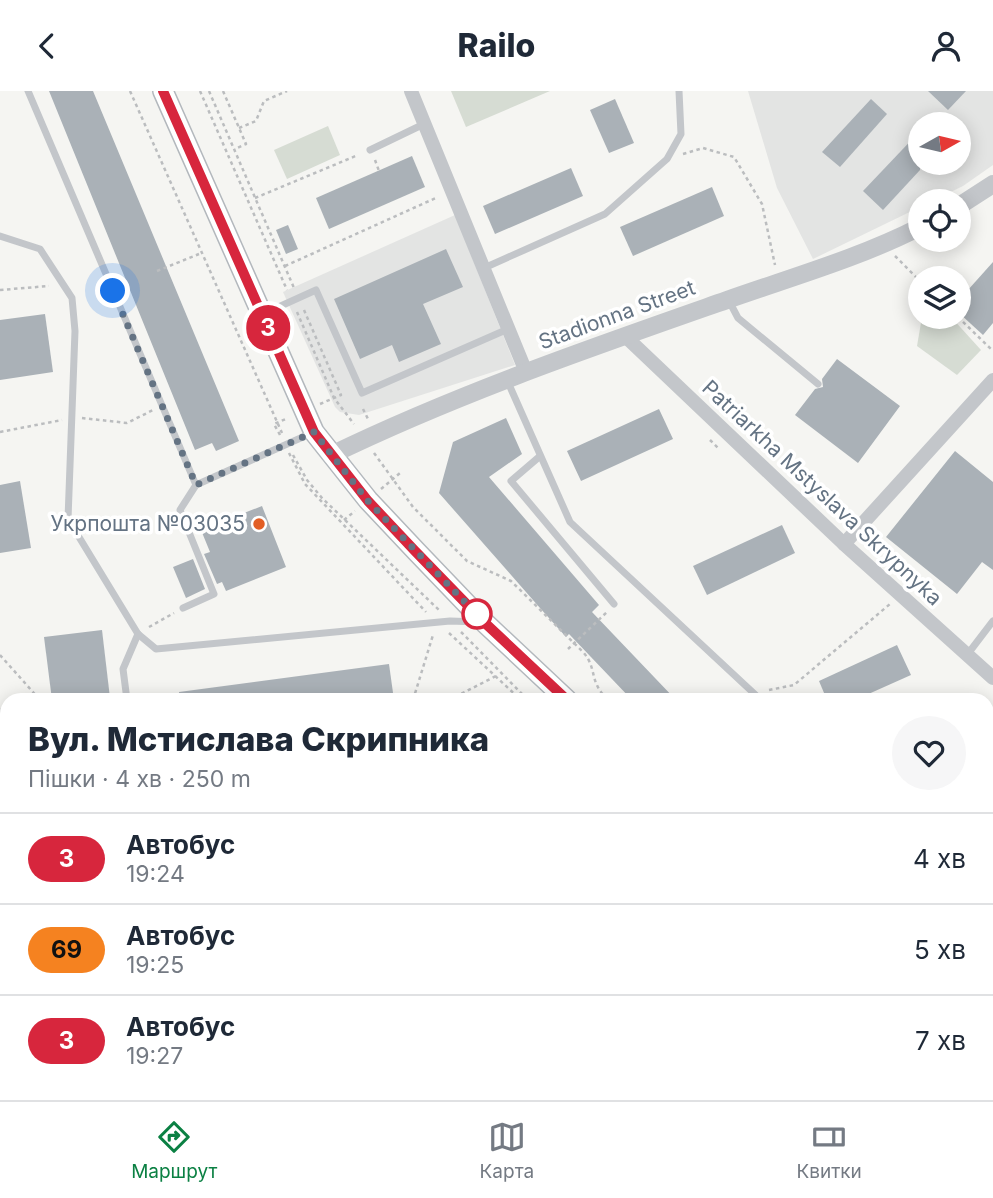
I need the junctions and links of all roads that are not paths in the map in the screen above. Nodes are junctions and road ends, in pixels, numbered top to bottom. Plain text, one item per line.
1 (28, 91) edge
2 (163, 91) edge
3 (411, 91) edge
4 (679, 91) edge
5 (424, 124) junction
6 (370, 150) road end
7 (993, 184) edge
8 (971, 198) edge
9 (908, 233) edge
10 (0, 236) edge
11 (484, 268) junction
12 (729, 299) junction
13 (262, 314) junction
14 (508, 329) junction
15 (626, 337) junction
16 (526, 372) junction
17 (507, 379) junction
18 (993, 380) edge
19 (818, 384) dead end
20 (314, 432) junction
21 (331, 455) junction
22 (539, 457) junction
23 (196, 485) junction
24 (844, 544) junction
25 (614, 604) road end
26 (183, 608) road end
27 (993, 621) edge
28 (485, 623) junction
29 (138, 634) junction
30 (968, 655) junction
31 (993, 678) edge
32 (126, 693) edge
33 (560, 693) edge
34 (753, 693) edge

1 - 23 lane
2 - 13 main road
3 - 5 street
4 - 11 lane
5 - 6 lane
5 - 11 street
7 - 8 street
9 - 12 street, Stadionna Street
10 - 29 lane
11 - 14 street
12 - 15 street, Stadionna Street
12 - 19 lane
13 - 14 lane
13 - 20 main road
14 - 16 street
15 - 16 street, Stadionna Street
15 - 24 street, Patriarkha Mstyslava Skrypnyka
16 - 17 street, Stadionna Street
17 - 21 street, Stadionna Street
17 - 22 lane
18 - 24 street
20 - 21 main road
20 - 23 lane
21 - 28 main road
22 - 25 lane
22 - 34 lane
23 - 26 lane
24 - 30 street, Patriarkha Mstyslava Skrypnyka
27 - 30 lane
28 - 29 lane
28 - 33 main road
29 - 32 lane
30 - 31 street, Patriarkha Mstyslava Skrypnyka

